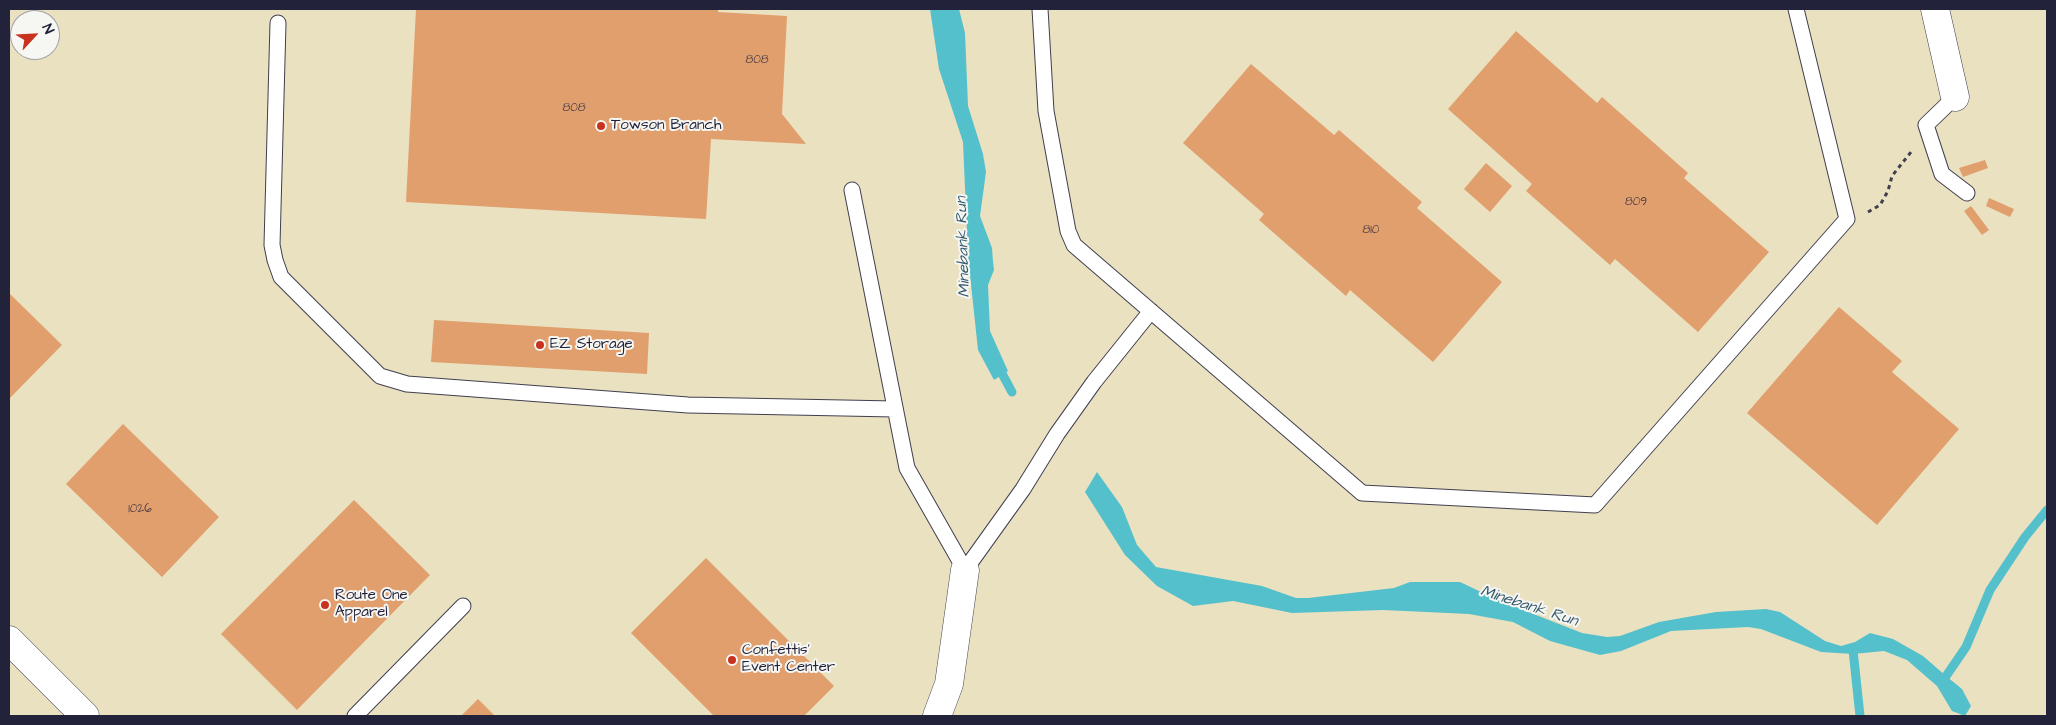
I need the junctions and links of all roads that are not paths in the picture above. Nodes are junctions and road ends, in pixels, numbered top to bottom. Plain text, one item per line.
1 (1040, 9) edge
2 (1796, 9) edge
3 (1935, 9) edge
4 (278, 23) dead end
5 (1955, 97) joint
6 (852, 190) dead end
7 (1967, 193) dead end
8 (1151, 311) junction
9 (895, 410) junction
10 (965, 570) junction
11 (463, 606) dead end
12 (9, 640) edge
13 (85, 716) edge
14 (355, 716) edge
15 (937, 716) edge

1 - 8 lane
2 - 8 lane
3 - 5 street
4 - 9 lane
5 - 7 lane
6 - 9 lane
8 - 10 lane
9 - 10 lane
10 - 15 street
11 - 14 lane
12 - 13 street

